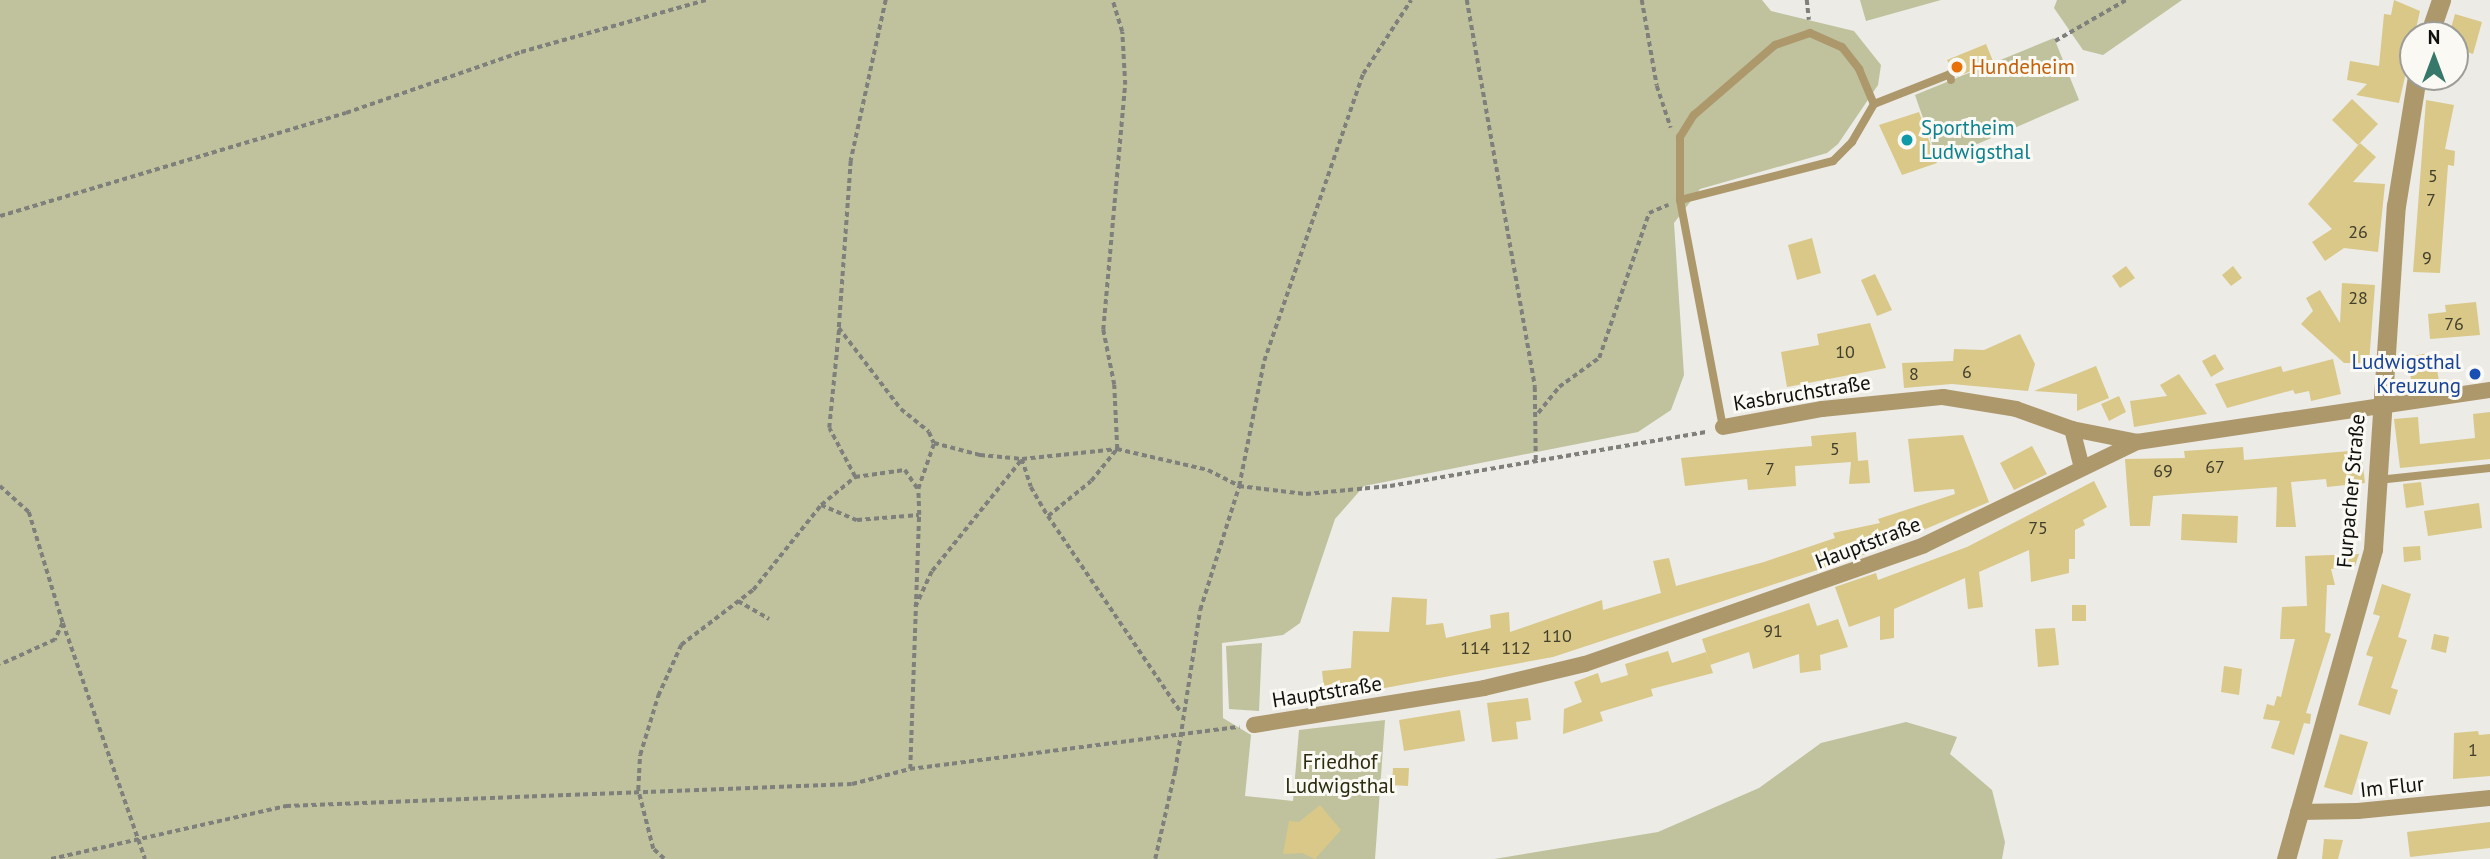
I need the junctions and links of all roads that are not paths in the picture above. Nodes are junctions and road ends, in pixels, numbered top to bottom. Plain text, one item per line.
1 (2441, 0) edge
2 (2434, 21) edge
3 (1951, 80) dead end
4 (2415, 91) edge
5 (1874, 104) junction
6 (1680, 200) junction
7 (2490, 390) edge
8 (2382, 407) junction
9 (1723, 427) joint
10 (2072, 429) junction
11 (2137, 442) junction
12 (2082, 468) junction
13 (2490, 468) edge
14 (2378, 480) junction
15 (1254, 725) road end
16 (2490, 798) edge
17 (2298, 812) junction
18 (2287, 859) edge

1 - 2 street
3 - 5 lane
4 - 8 street, Furpacher Straße
5 - 6 lane
5 - 6 lane, Kasbruchstraße
6 - 9 lane, Kasbruchstraße
7 - 8 street, Hauptstraße
8 - 11 street, Hauptstraße
8 - 14 street, Furpacher Straße
9 - 10 street, Kasbruchstraße
10 - 11 street, Kasbruchstraße
10 - 12 street
11 - 12 street, Hauptstraße
12 - 15 street, Hauptstraße
13 - 14 lane
14 - 17 street, Furpacher Straße
16 - 17 street, Im Flur
17 - 18 street, Furpacher Straße

